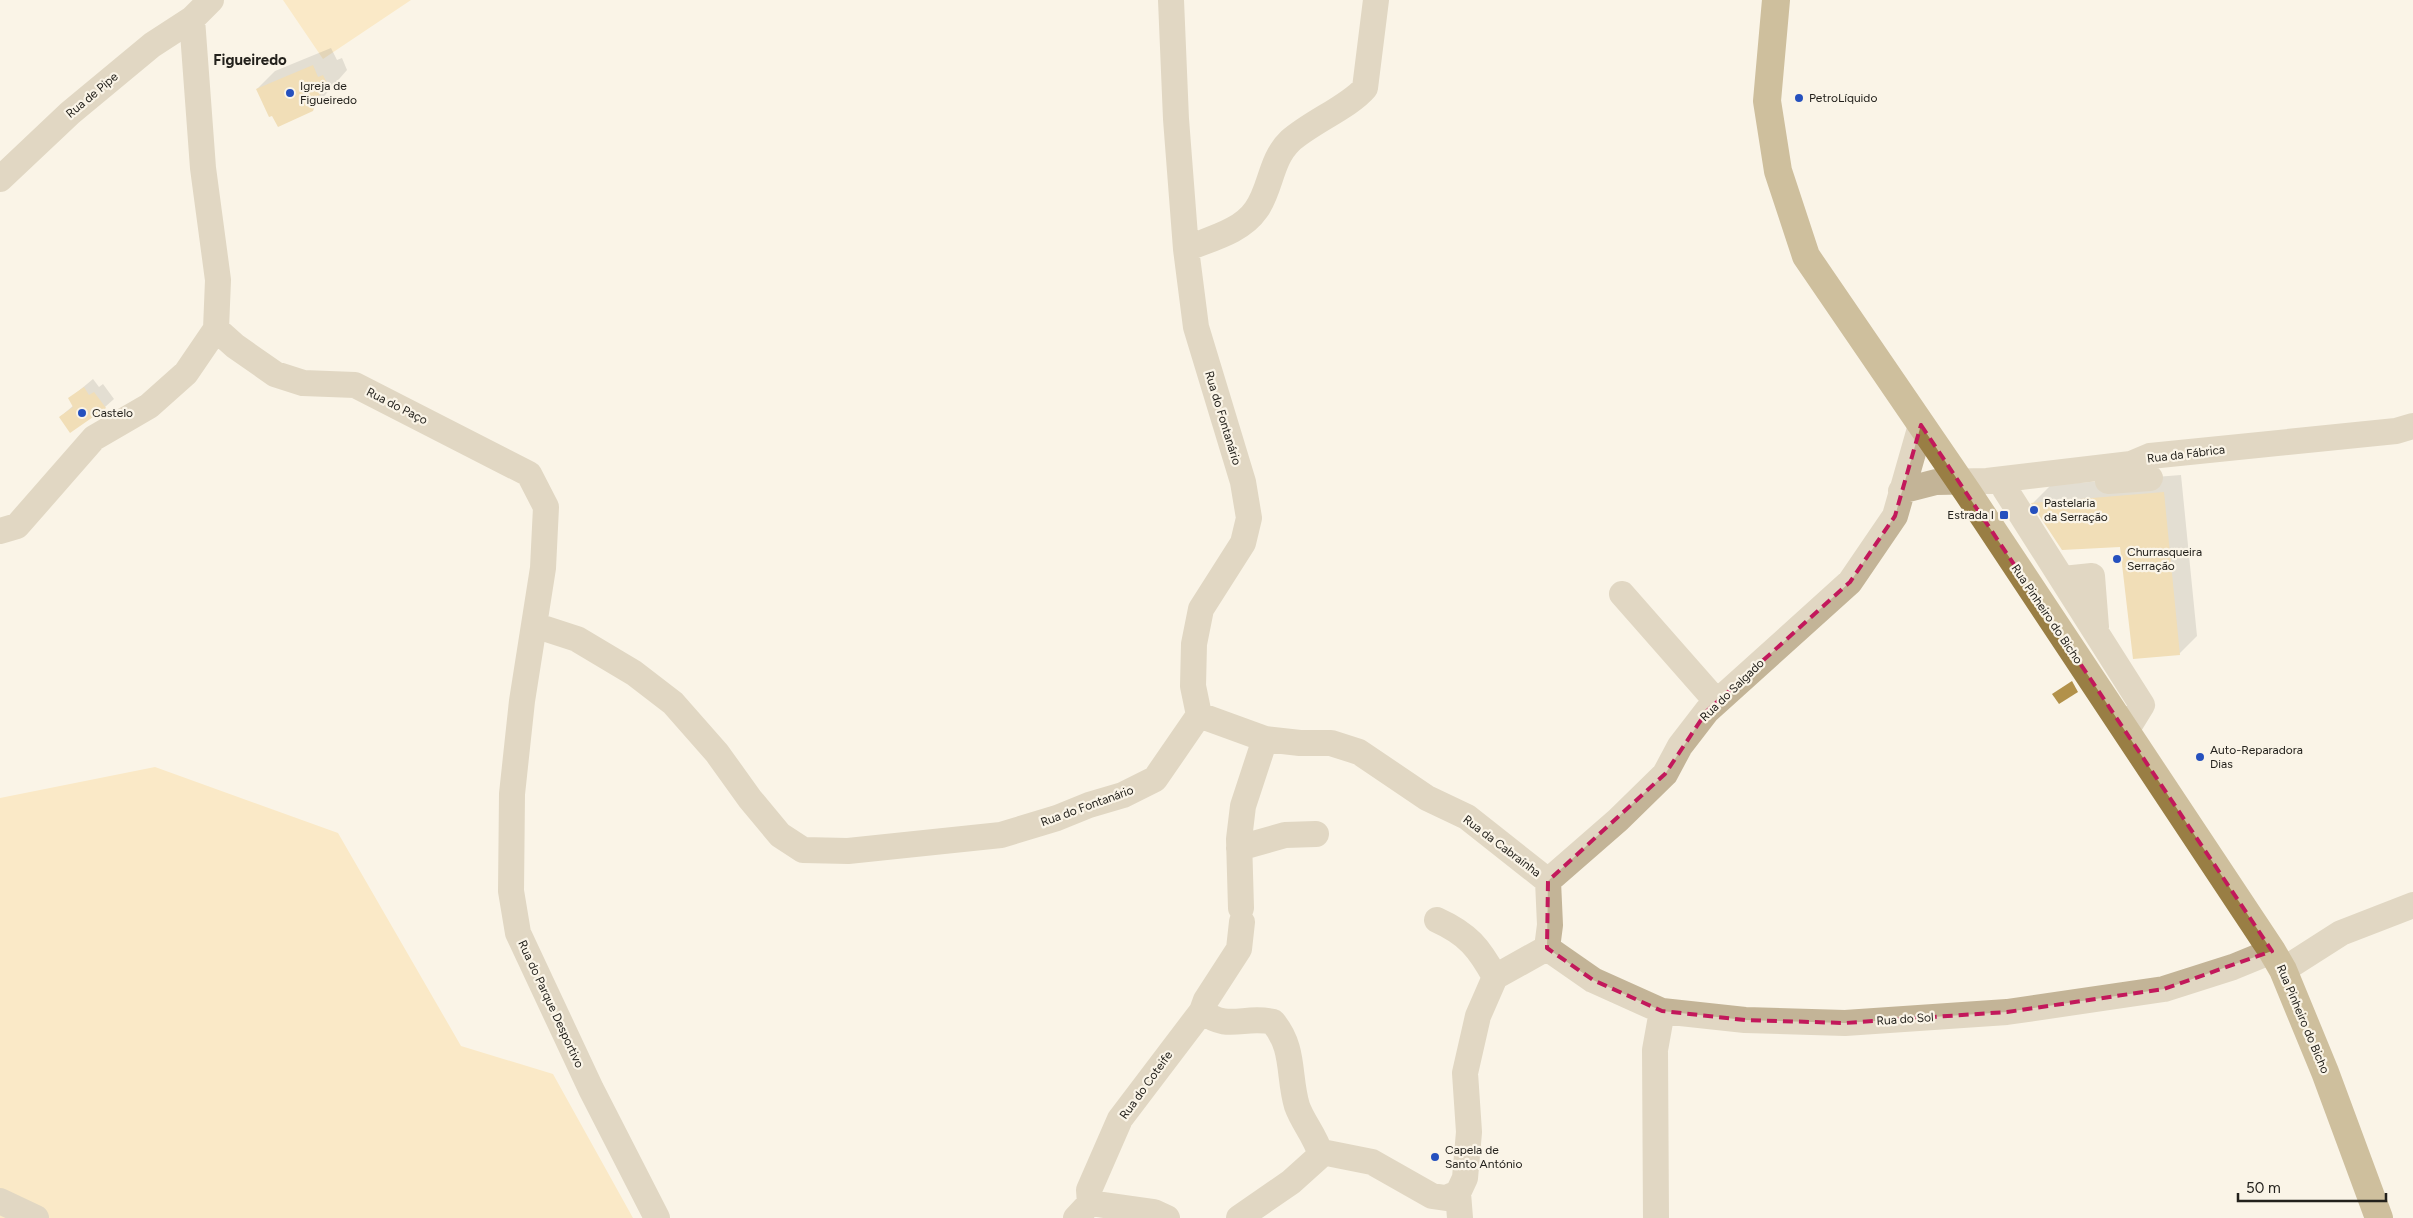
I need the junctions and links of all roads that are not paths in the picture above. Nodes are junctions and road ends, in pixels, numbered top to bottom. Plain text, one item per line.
1 (211, 0) edge
2 (1171, 0) edge
3 (1376, 0) edge
4 (1776, 0) edge
5 (192, 19) junction
6 (0, 179) edge
7 (1186, 249) junction
8 (216, 330) junction
9 (1920, 425) junction
10 (2413, 426) edge
11 (2150, 478) dead end
12 (1964, 487) junction
13 (2005, 489) junction
14 (1901, 491) junction
15 (0, 531) edge
16 (1622, 594) dead end
17 (534, 625) junction
18 (1717, 702) junction
19 (1199, 715) junction
20 (2126, 731) junction
21 (1265, 739) junction
22 (1316, 834) dead end
23 (1240, 848) junction
24 (1548, 881) junction
25 (2413, 905) edge
26 (1437, 920) dead end
27 (1547, 948) junction
28 (2278, 960) junction
29 (1495, 977) junction
30 (1202, 1011) junction
31 (1662, 1011) junction
32 (1321, 1155) junction
33 (0, 1201) edge
34 (1459, 1205) edge
35 (1083, 1210) edge
36 (36, 1218) edge
37 (657, 1218) edge
38 (1167, 1218) edge
39 (1239, 1218) edge
40 (1656, 1218) edge
41 (2379, 1218) edge

1 - 5 street, Rua de Pipe
2 - 7 street, Rua do Fontanário
3 - 7 street
4 - 9 main road, Rua Pinheiro do Bicho
5 - 6 street, Rua de Pipe
5 - 8 street
7 - 19 street, Rua do Fontanário
8 - 15 street
8 - 17 street, Rua do Paço
9 - 12 main road, Rua Pinheiro do Bicho
9 - 14 street, Rua do Salgado
10 - 12 street, Rua da Fábrica
11 - 13 street
12 - 13 street
12 - 14 street
12 - 20 main road, Rua Pinheiro do Bicho
13 - 20 street
14 - 18 street, Rua do Salgado
16 - 18 street
17 - 19 street, Rua do Fontanário
17 - 37 street, Rua do Parque Desportivo
18 - 24 street, Rua do Salgado
19 - 21 street, Rua da Cabraínha
20 - 28 main road, Rua Pinheiro do Bicho
21 - 23 street
21 - 24 street, Rua da Cabraínha
22 - 23 street
23 - 30 street
24 - 27 street
25 - 28 street, Rua do Sol
26 - 29 street
27 - 29 street
27 - 31 street, Rua do Sol
28 - 31 street, Rua do Sol
28 - 41 main road, Rua Pinheiro do Bicho
29 - 34 street
30 - 32 street
30 - 35 street, Rua do Coteife
31 - 40 street
32 - 34 street
32 - 39 street
33 - 36 street
35 - 38 street

